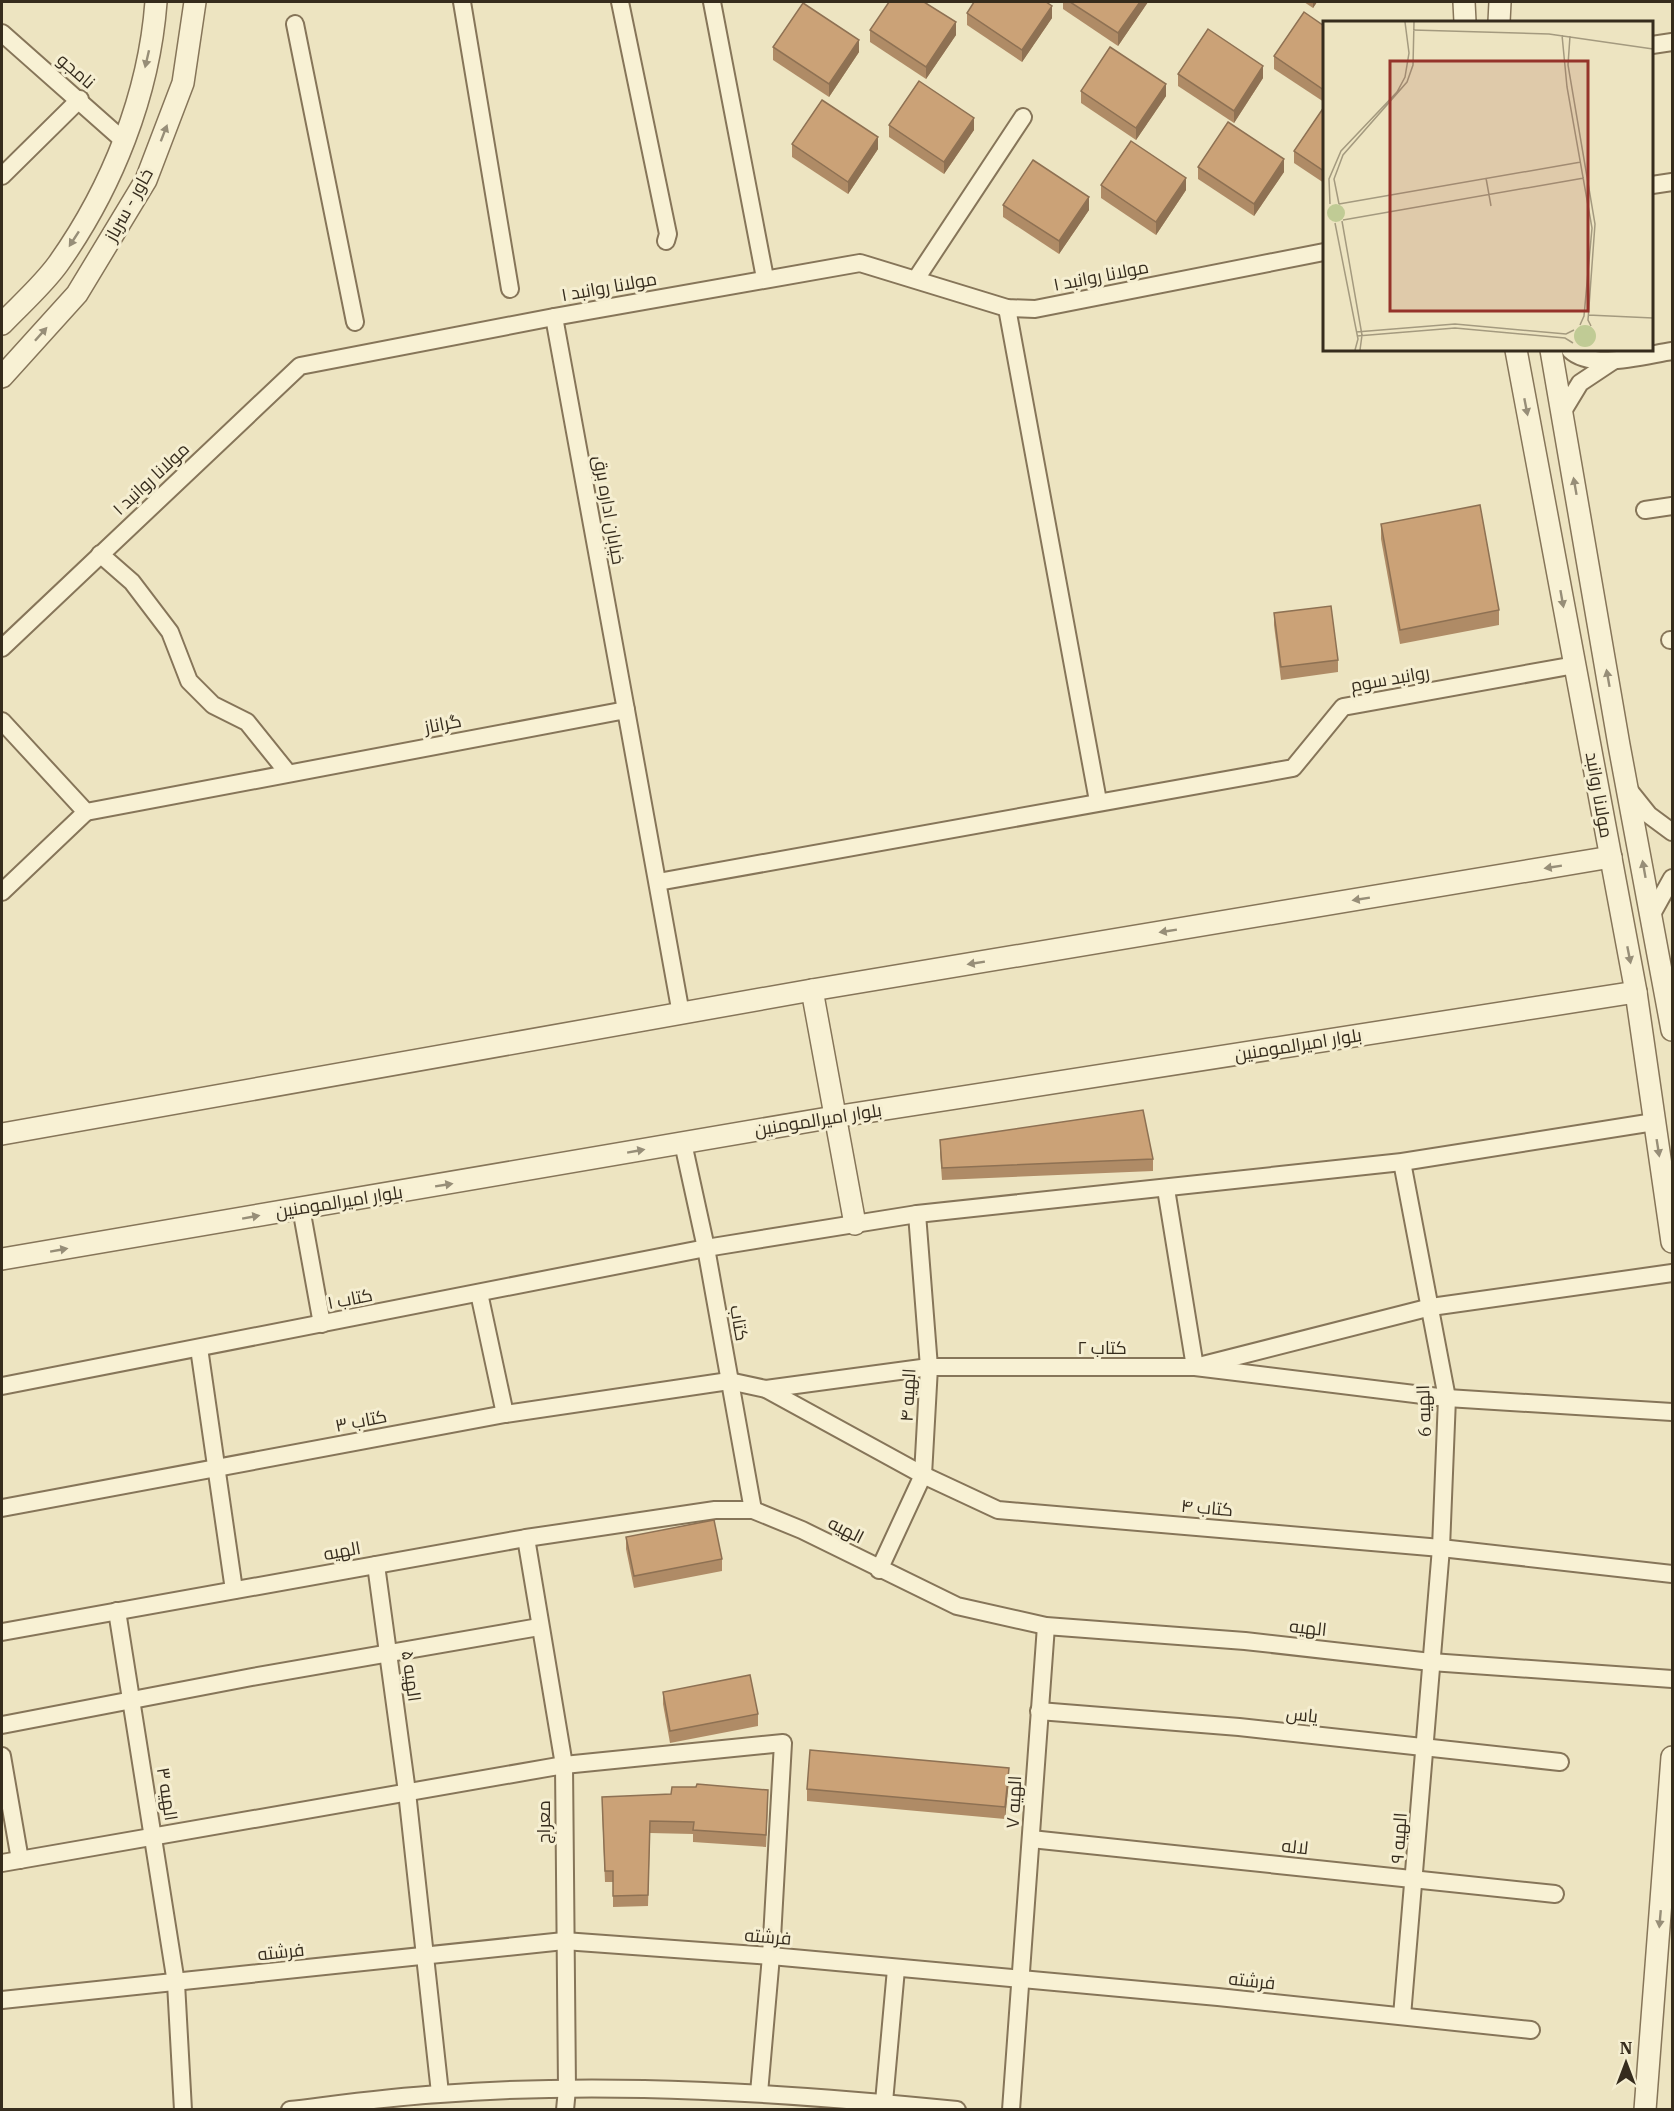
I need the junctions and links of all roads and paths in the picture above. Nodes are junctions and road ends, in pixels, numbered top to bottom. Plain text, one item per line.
1 (156, 2) edge
2 (195, 2) edge
3 (462, 2) edge
4 (620, 2) edge
5 (712, 2) edge
6 (1464, 2) edge
7 (1500, 2) edge
8 (1465, 21) edge
9 (1499, 21) edge
10 (295, 24) dead end
11 (2, 33) edge
12 (1672, 42) edge
13 (1653, 45) edge
14 (80, 99) junction
15 (1023, 117) dead end
16 (124, 141) junction
17 (2, 176) edge
18 (1672, 182) edge
19 (1653, 185) edge
20 (666, 241) dead end
21 (1323, 252) edge
22 (765, 278) junction
23 (916, 279) junction
24 (510, 289) dead end
25 (1007, 308) junction
26 (554, 317) junction
27 (355, 322) dead end
28 (2, 324) edge
29 (1516, 351) edge
30 (1551, 351) edge
31 (1571, 351) edge
32 (1672, 351) edge
33 (1613, 361) junction
34 (2, 377) edge
35 (1563, 411) junction
36 (1672, 506) edge
37 (1645, 510) dead end
38 (1581, 521) junction
39 (1549, 525) junction
40 (100, 554) junction
41 (2, 648) edge
42 (1575, 666) junction
43 (626, 710) junction
44 (2, 721) edge
45 (288, 773) junction
46 (1629, 790) junction
47 (1600, 794) junction
48 (1098, 801) junction
49 (86, 812) junction
50 (1672, 832) edge
51 (1611, 857) junction
52 (1672, 878) edge
53 (658, 882) junction
54 (2, 892) edge
55 (1652, 914) junction
56 (1622, 918) junction
57 (812, 990) junction
58 (1636, 992) junction
59 (681, 1014) junction
60 (1672, 1030) edge
61 (834, 1117) junction
62 (1654, 1122) junction
63 (2, 1134) edge
64 (683, 1143) junction
65 (1402, 1162) junction
66 (1166, 1189) junction
67 (301, 1208) junction
68 (916, 1214) junction
69 (855, 1224) junction
70 (1672, 1242) edge
71 (706, 1248) junction
72 (2, 1259) edge
73 (1672, 1273) edge
74 (479, 1293) junction
75 (1431, 1307) junction
76 (322, 1324) junction
77 (199, 1348) junction
78 (929, 1367) junction
79 (1196, 1367) junction
80 (729, 1381) junction
81 (2, 1386) edge
82 (766, 1389) junction
83 (1447, 1398) junction
84 (1672, 1412) edge
85 (505, 1414) junction
86 (215, 1468) junction
87 (923, 1475) junction
88 (2, 1508) edge
89 (753, 1510) junction
90 (526, 1538) junction
91 (1441, 1548) junction
92 (376, 1565) junction
93 (879, 1570) junction
94 (1672, 1574) edge
95 (234, 1590) junction
96 (117, 1611) junction
97 (1046, 1626) junction
98 (539, 1627) junction
99 (2, 1632) edge
100 (388, 1655) junction
101 (1431, 1662) junction
102 (1672, 1679) edge
103 (132, 1701) junction
104 (1039, 1711) junction
105 (2, 1725) edge
106 (1424, 1748) junction
107 (2, 1756) edge
108 (1672, 1756) edge
109 (1560, 1762) dead end
110 (564, 1765) junction
111 (407, 1792) junction
112 (154, 1837) junction
113 (1031, 1839) junction
114 (20, 1860) junction
115 (2, 1863) edge
116 (1415, 1879) junction
117 (1555, 1894) dead end
118 (564, 1941) junction
119 (771, 1956) junction
120 (425, 1957) junction
121 (896, 1969) junction
122 (1022, 1980) junction
123 (176, 1983) junction
124 (2, 2000) edge
125 (1402, 2016) junction
126 (1531, 2030) dead end
127 (567, 2089) junction
128 (440, 2093) junction
129 (759, 2093) junction
130 (884, 2102) junction
131 (183, 2109) edge
132 (291, 2109) edge
133 (565, 2109) edge
134 (957, 2109) edge
135 (1011, 2109) edge
136 (1645, 2109) edge

1 -> 16 street, خاور - سرباز
34 -> 2 street, خاور - سرباز
3 - 24 street
4 - 20 street
5 - 22 street
6 - 8 street
7 - 9 street
10 - 27 street
11 - 14 street, نامجو
12 - 13 street
14 - 16 street, نامجو
14 - 17 street
15 - 23 street
16 -> 28 street, خاور - سرباز
18 - 19 street
21 - 25 street, مولانا روانبد ۱
22 - 23 street, مولانا روانبد ۱
22 - 26 street, مولانا روانبد ۱
23 - 25 street, مولانا روانبد ۱
25 - 48 street
26 - 40 street, مولانا روانبد ۱
26 - 43 street, خیابان اداره برق
29 -> 39 street, مولانا روانبد
30 - 35 street, مولانا روانبد
31 - 33 street
32 - 33 street
33 - 35 street
38 -> 35 street, مولانا روانبد
36 - 37 street
38 - 39 street
46 -> 38 street, مولانا روانبد
39 -> 42 street, مولانا روانبد
40 - 41 street, مولانا روانبد ۱
40 - 45 street
42 - 47 street, مولانا روانبد
42 - 48 street, روانبد سوم
43 - 45 street, گراناز
43 - 53 street
44 - 49 street
45 - 49 street, گراناز
46 - 47 street
46 - 50 street
55 -> 46 street, مولانا روانبد
47 - 51 street, مولانا روانبد
48 - 53 street, روانبد سوم
49 - 54 street
51 - 56 street, مولانا روانبد
51 -> 57 street
52 - 55 street
53 - 59 street
55 - 56 street
55 - 60 street, مولانا روانبد
56 -> 58 street, مولانا روانبد
57 - 59 street
57 - 61 street
58 - 61 street, بلوار امیرالمومنین
58 - 62 street, مولانا روانبد
59 - 63 street
61 - 64 street, بلوار امیرالمومنین
61 - 69 street
62 - 65 street, کتاب ۱
62 -> 70 street, مولانا روانبد
67 -> 64 street, بلوار امیرالمومنین
64 - 71 street, کتاب
65 - 66 street, کتاب ۱
65 - 75 street, الهیه 6
66 - 68 street, کتاب ۱
66 - 79 street
72 -> 67 street, بلوار امیرالمومنین
67 - 76 street
68 - 69 street, کتاب ۱
68 - 78 street, الهیه ۴
69 - 71 street, کتاب ۱
71 - 74 street, کتاب ۱
71 - 80 street, کتاب
73 - 75 street, کتاب ۲
74 - 76 street, کتاب ۱
74 - 85 street
75 - 79 street, کتاب ۲
75 - 83 street, الهیه 6
76 - 77 street, کتاب ۱
77 - 81 street, کتاب ۱
77 - 86 street
78 - 79 street, کتاب ۲
78 - 82 street, کتاب ۲
78 - 87 street, الهیه ۴
79 - 83 street
80 - 82 street
80 - 85 street, کتاب ۳
80 - 89 street, کتاب
82 - 87 street, کتاب ۴
83 - 84 street
83 - 91 street, الهیه 6
85 - 86 street, کتاب ۳
86 - 88 street, کتاب ۳
86 - 95 street
87 - 91 street, کتاب ۴
87 - 93 street, الهیه ۴
89 - 90 street, الهیه
89 - 93 street, الهیه
90 - 92 street, الهیه
90 - 98 street, معراج
91 - 94 street, کتاب ۴
91 - 101 street, الهیه 6
92 - 95 street, الهیه
92 - 100 street, الهیه ۵
93 - 97 street, الهیه
95 - 96 street, الهیه
96 - 99 street, الهیه
96 - 103 street, الهیه ۳
97 - 101 street, الهیه
97 - 104 street, الهیه ۷
98 - 100 street
98 - 110 street, معراج
100 - 103 street
100 - 111 street, الهیه ۵
101 - 102 street, الهیه
101 - 106 street, الهیه ۹
103 - 105 street
103 - 112 street, الهیه ۳
104 - 106 street, یاس
104 - 113 street, الهیه ۷
106 - 109 street, یاس
106 - 116 street, الهیه ۹
107 - 114 street
108 -> 136 street
110 - 111 street
110 - 118 street, معراج
110 - 119 street
111 - 112 street
111 - 120 street, الهیه ۵
112 - 114 street
112 - 123 street, الهیه ۳
113 - 116 street, لاله
113 - 122 street, الهیه ۷
114 - 115 street
116 - 117 street, لاله
116 - 125 street, الهیه ۹
118 - 119 street, فرشته
118 - 120 street, فرشته
118 - 127 street, معراج
119 - 121 street, فرشته
119 - 129 street
120 - 123 street, فرشته
120 - 128 street, الهیه ۵
121 - 122 street, فرشته
121 - 130 street
122 - 125 street, فرشته
122 - 135 street, الهیه ۷
123 - 124 street, فرشته
123 - 131 street, الهیه ۳
125 - 126 street, فرشته
127 - 128 street
127 - 129 street
127 - 133 street, معراج
128 - 132 street
129 - 130 street
130 - 134 street

